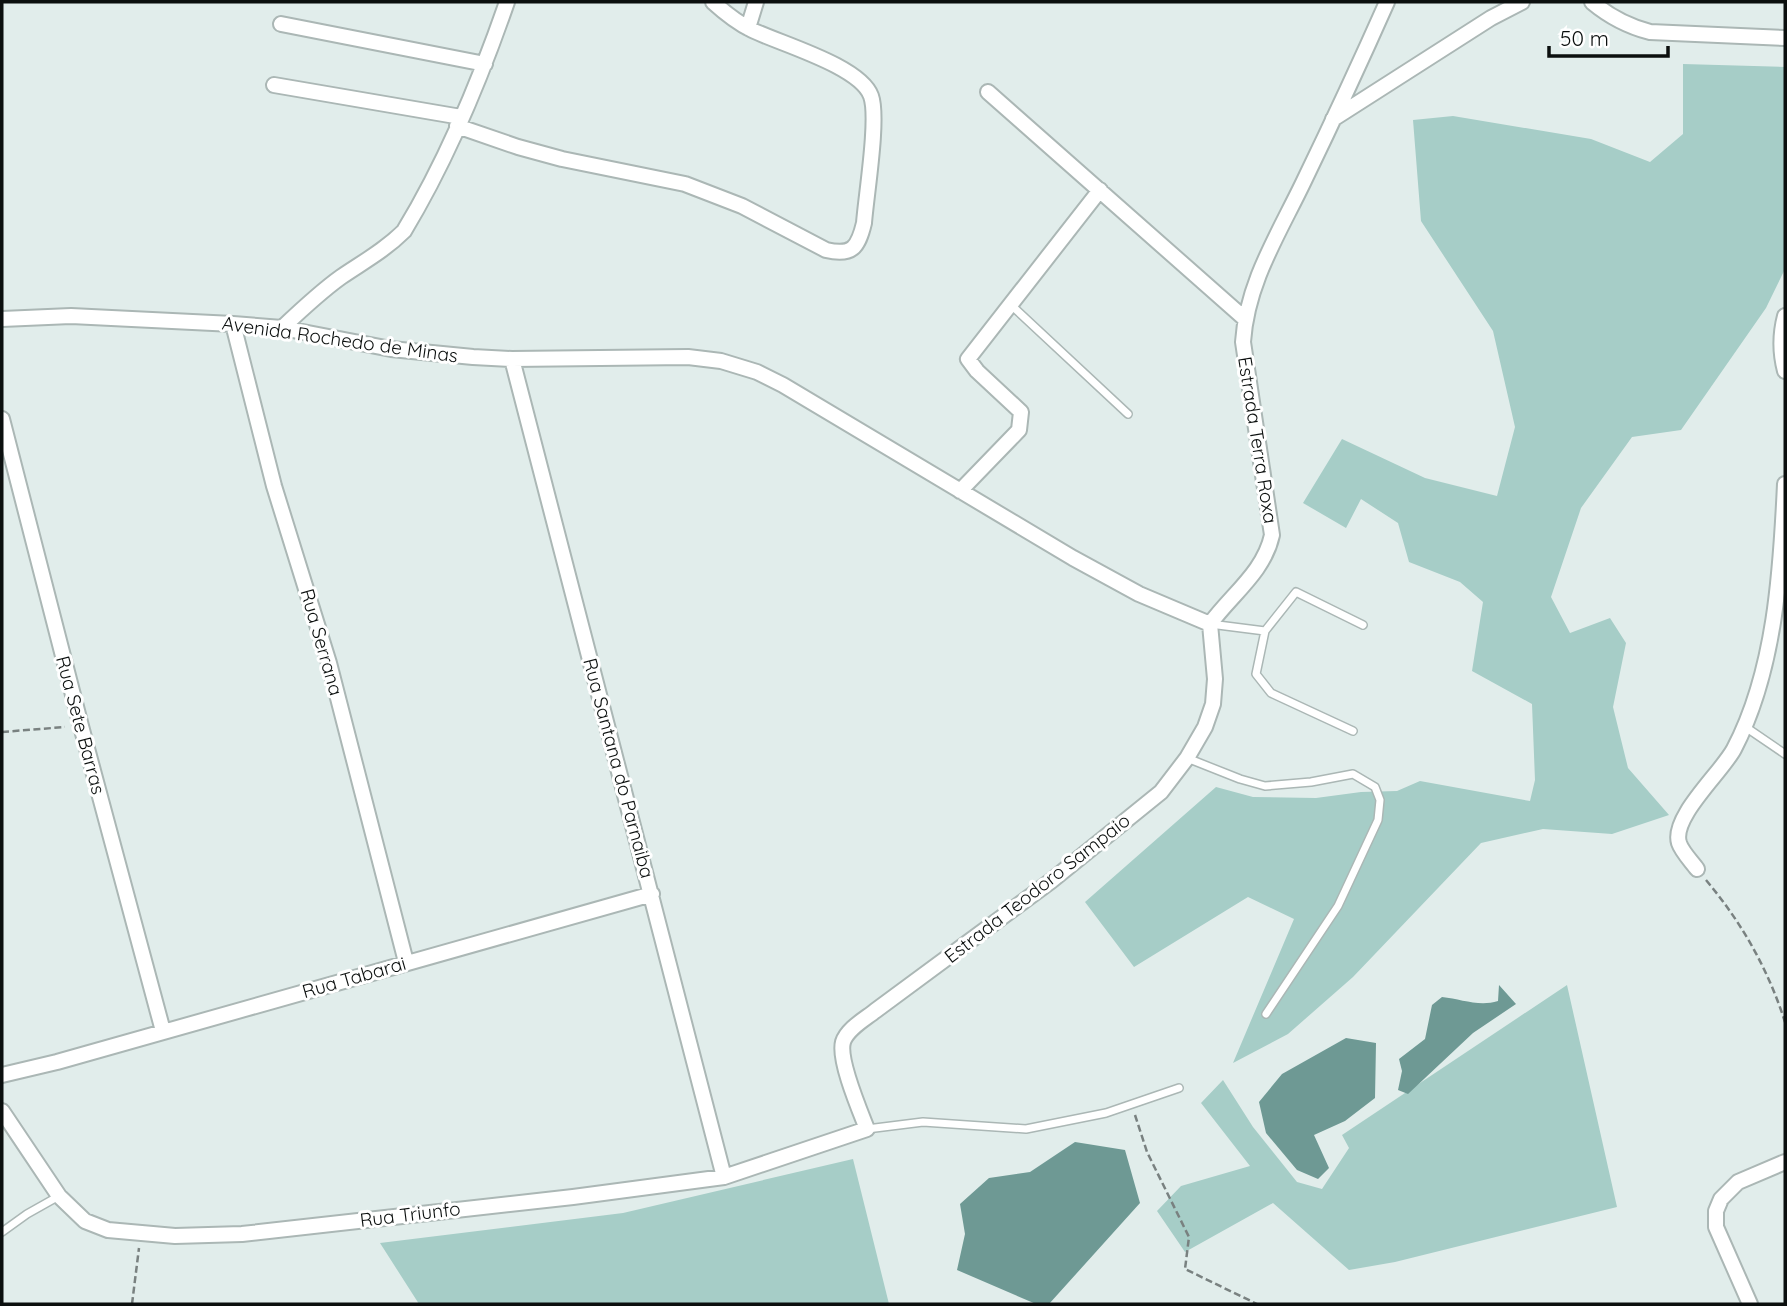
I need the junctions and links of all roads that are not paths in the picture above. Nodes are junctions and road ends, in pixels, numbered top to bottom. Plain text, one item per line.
1 (507, 2) edge
2 (713, 2) edge
3 (756, 2) edge
4 (1387, 2) edge
5 (1522, 2) edge
6 (1592, 2) edge
7 (281, 24) dead end
8 (748, 28) junction
9 (1785, 38) edge
10 (485, 64) junction
11 (275, 85) dead end
12 (988, 92) dead end
13 (1332, 120) junction
14 (459, 122) junction
15 (1100, 190) junction
16 (1010, 304) junction
17 (1785, 316) edge
18 (1244, 318) junction
19 (2, 319) edge
20 (233, 324) junction
21 (282, 328) junction
22 (512, 359) junction
23 (1785, 371) edge
24 (1128, 414) dead end
25 (2, 419) edge
26 (1785, 484) edge
27 (960, 491) junction
28 (1210, 624) junction
29 (1363, 625) dead end
30 (1265, 631) junction
31 (1743, 726) junction
32 (1353, 731) dead end
33 (1785, 754) edge
34 (1187, 758) junction
35 (1697, 869) road end
36 (652, 894) junction
37 (406, 962) junction
38 (1266, 1014) dead end
39 (163, 1031) junction
40 (2, 1075) edge
41 (1179, 1088) dead end
42 (2, 1111) edge
43 (867, 1129) junction
44 (1785, 1162) edge
45 (724, 1177) junction
46 (59, 1196) junction
47 (2, 1233) edge
48 (1751, 1304) edge

1 - 10 street
2 - 8 street
3 - 8 street
4 - 13 street, Estrada Terra Roxa
5 - 13 street
6 - 9 street
7 - 10 street
8 - 14 street
10 - 14 street
11 - 14 street
12 - 15 street
13 - 18 street, Estrada Terra Roxa
14 - 21 street
15 - 16 street
15 - 18 street
16 - 24 lane
16 - 27 street
17 - 23 street
18 - 28 street, Estrada Terra Roxa
19 - 20 street, Avenida Rochedo de Minas
20 - 21 street, Avenida Rochedo de Minas
20 - 37 street, Rua Serrana
21 - 22 street, Avenida Rochedo de Minas
22 - 27 street, Avenida Rochedo de Minas
22 - 36 street, Rua Santana do Parnaiba
25 - 39 street, Rua Sete Barras
26 - 31 street
27 - 28 street
28 - 30 lane
28 - 34 street, Estrada Teodoro Sampaio
29 - 30 lane
30 - 32 lane
31 - 33 lane
31 - 35 street
34 - 38 lane
34 - 43 street, Estrada Teodoro Sampaio
36 - 37 street, Rua Tabarai
36 - 45 street, Rua Santana do Parnaiba
37 - 39 street, Rua Tabarai
39 - 40 street, Rua Tabarai
41 - 43 lane
42 - 46 street, Rua Triunfo
43 - 45 street, Rua Triunfo
44 - 48 street
45 - 46 street, Rua Triunfo
46 - 47 lane

